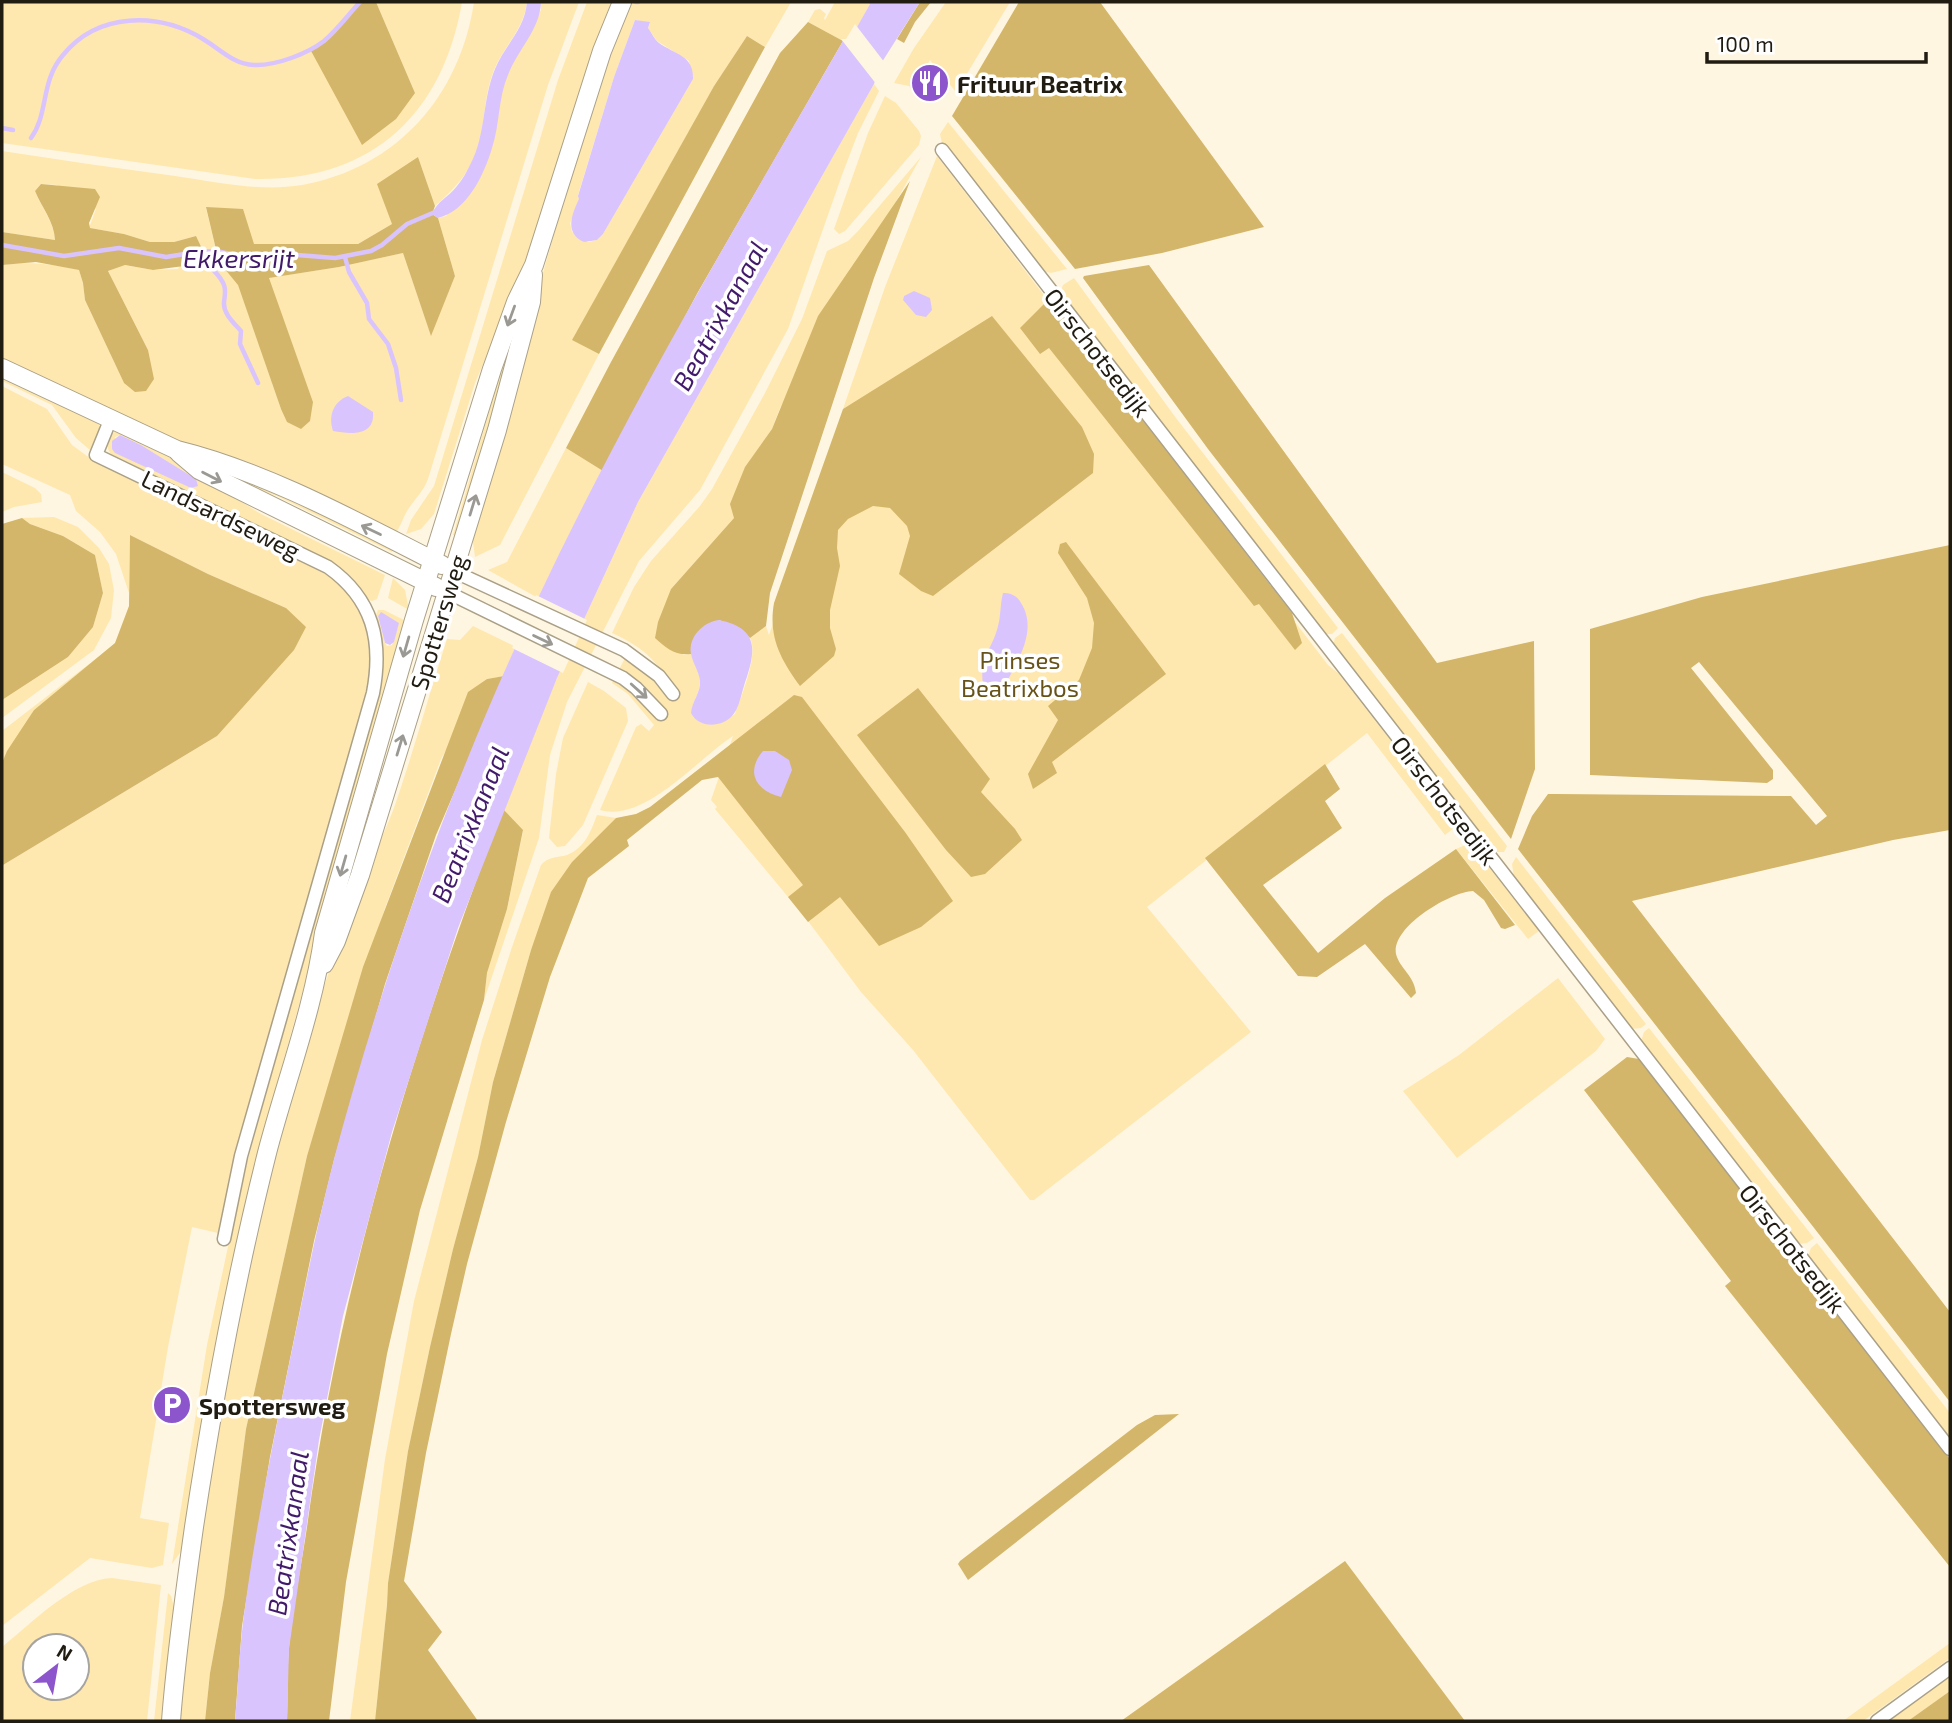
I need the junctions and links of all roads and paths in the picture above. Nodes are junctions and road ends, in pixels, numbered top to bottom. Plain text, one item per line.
1 (622, 2) edge
2 (942, 150) dead end
3 (534, 265) junction
4 (2, 368) edge
5 (111, 418) junction
6 (177, 450) junction
7 (433, 560) junction
8 (453, 571) junction
9 (426, 582) junction
10 (447, 593) junction
11 (366, 611) joint
12 (673, 694) dead end
13 (660, 714) dead end
14 (318, 973) junction
15 (223, 1239) dead end
16 (1950, 1449) edge
17 (1950, 1668) edge
18 (171, 1721) edge
19 (1877, 1721) edge

1 - 3 main road, Spottersweg
2 - 16 street, Oirschotsedijk
3 -> 7 main road, Spottersweg
8 -> 3 main road, Spottersweg
4 - 5 main road, Landsardseweg
5 - 6 main road, Landsardseweg
5 - 11 street, Landsardseweg
7 -> 6 main road, Landsardseweg
6 -> 9 main road, Landsardseweg
7 - 8 main road, Landsardseweg
7 - 9 main road, Spottersweg
8 - 10 main road, Spottersweg
8 - 12 street
9 - 10 main road, Landsardseweg
9 -> 14 main road, Spottersweg
10 -> 13 street
14 -> 10 main road, Spottersweg
11 - 15 street, Spottersweg
14 - 18 main road, Spottersweg
17 - 19 street

